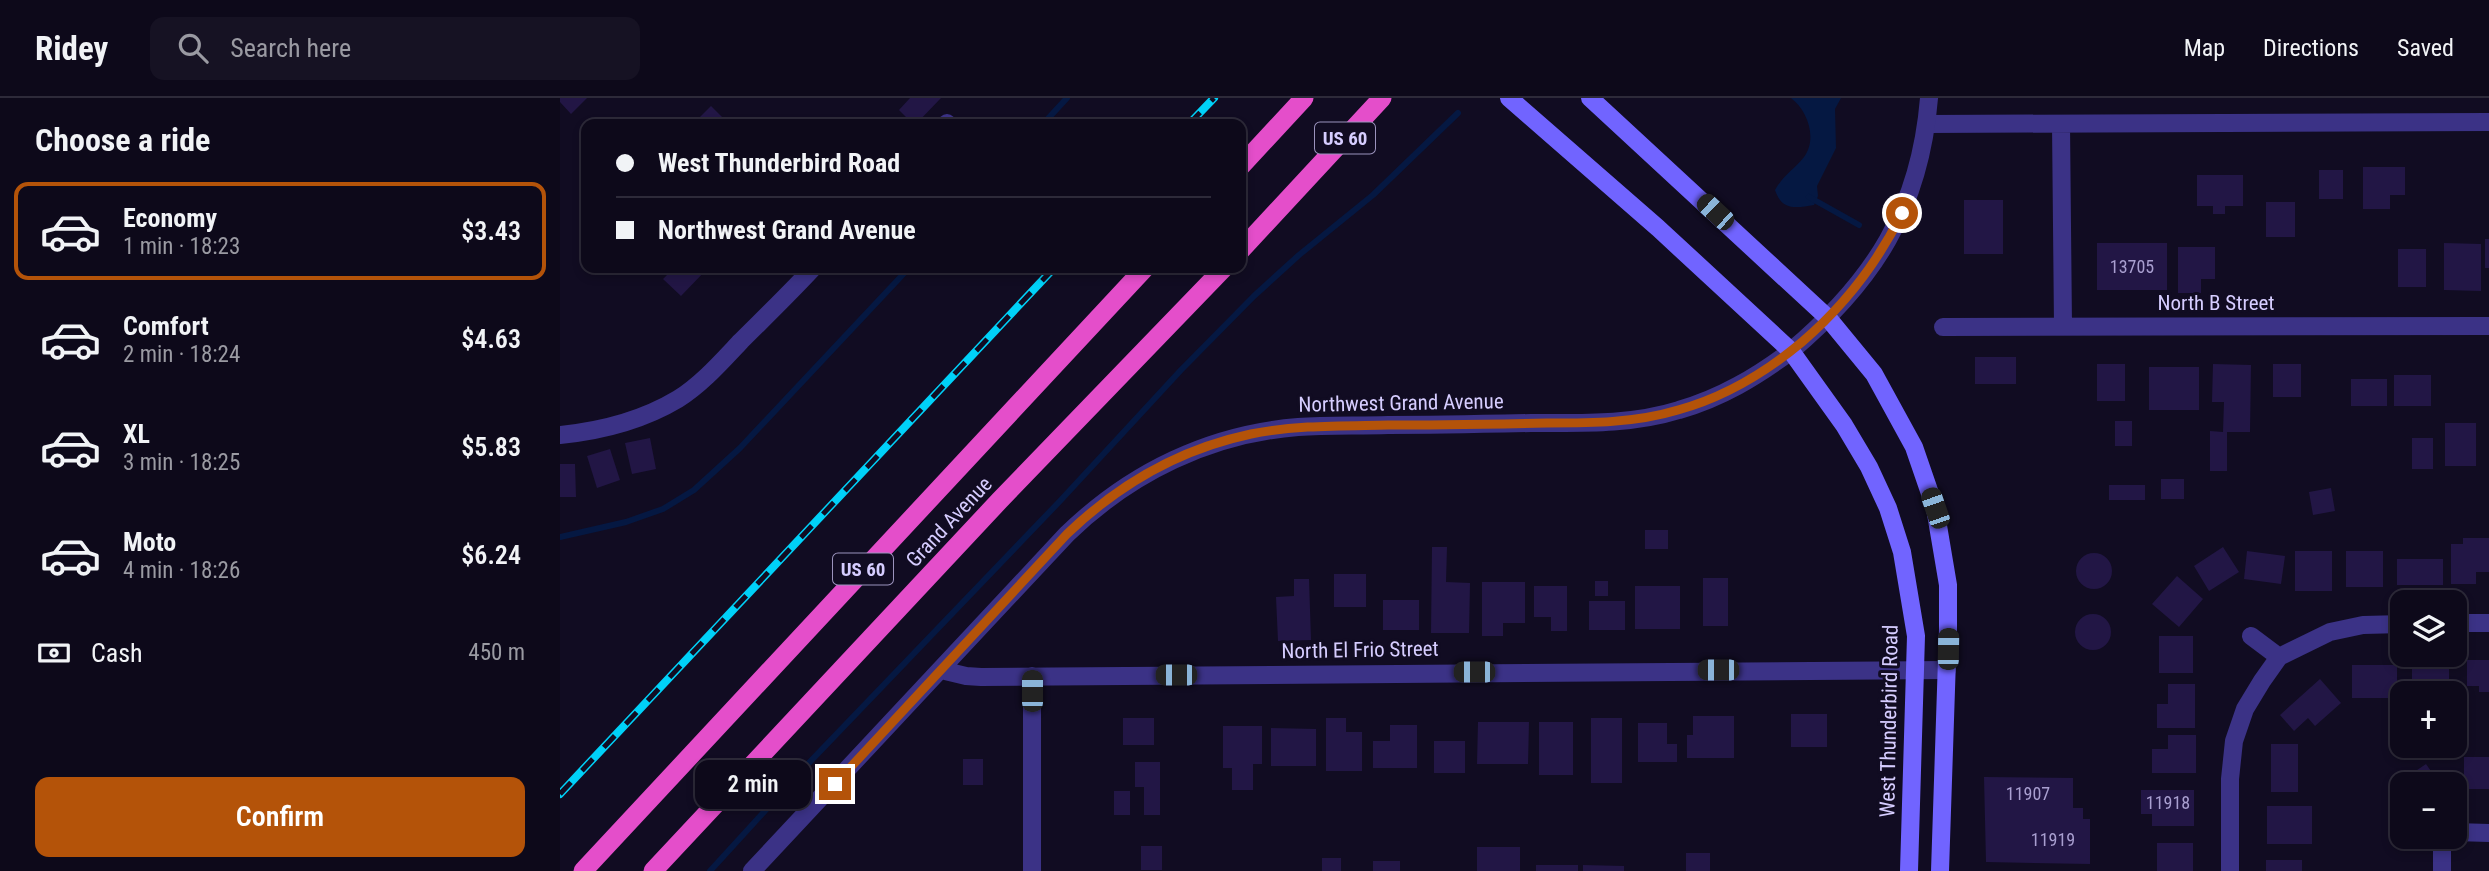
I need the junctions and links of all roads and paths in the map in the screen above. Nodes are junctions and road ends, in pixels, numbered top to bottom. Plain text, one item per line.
1 (1304, 98) edge
2 (1382, 98) edge
3 (1509, 98) edge
4 (1591, 98) edge
5 (1929, 98) edge
6 (2489, 122) edge
7 (1927, 124) junction
8 (2061, 124) junction
9 (1246, 161) edge
10 (1246, 245) edge
11 (808, 273) edge
12 (1140, 273) edge
13 (1219, 273) edge
14 (1828, 318) junction
15 (2063, 326) junction
16 (2489, 326) edge
17 (1943, 327) dead end
18 (1791, 351) junction
19 (560, 435) edge
20 (2467, 623) edge
21 (2489, 623) edge
22 (2390, 624) edge
23 (2251, 636) dead end
24 (2279, 657) junction
25 (941, 670) junction
26 (1916, 670) junction
27 (1947, 670) junction
28 (1032, 676) junction
29 (2467, 832) edge
30 (2489, 832) edge
31 (2442, 849) edge
32 (583, 871) edge
33 (653, 871) edge
34 (752, 871) edge
35 (1032, 871) edge
36 (1909, 871) edge
37 (1940, 871) edge
38 (2230, 871) edge
39 (2442, 871) edge

1 - 9 highway, US 60
2 - 10 highway, US 60
3 - 18 main road, West Thunderbird Road
4 - 14 main road
5 - 7 street
6 - 8 street
7 - 8 street
7 - 14 street
8 - 15 street
11 - 19 street
12 - 32 highway, Grand Avenue / US 60
13 - 33 highway, Grand Avenue / US 60
14 - 18 street
14 - 27 main road
15 - 16 street, North B Street
15 - 17 street, North B Street
18 - 25 street, Northwest Grand Avenue
18 - 26 main road, West Thunderbird Road
20 - 21 street
22 - 24 street
23 - 24 street
24 - 38 street
25 - 28 street, North El Frio Street
25 - 34 street, Northwest Grand Avenue
26 - 27 street, North El Frio Street
26 - 28 street, North El Frio Street
26 - 36 main road, West Thunderbird Road
27 - 37 main road
28 - 35 street
29 - 30 street
31 - 39 street

